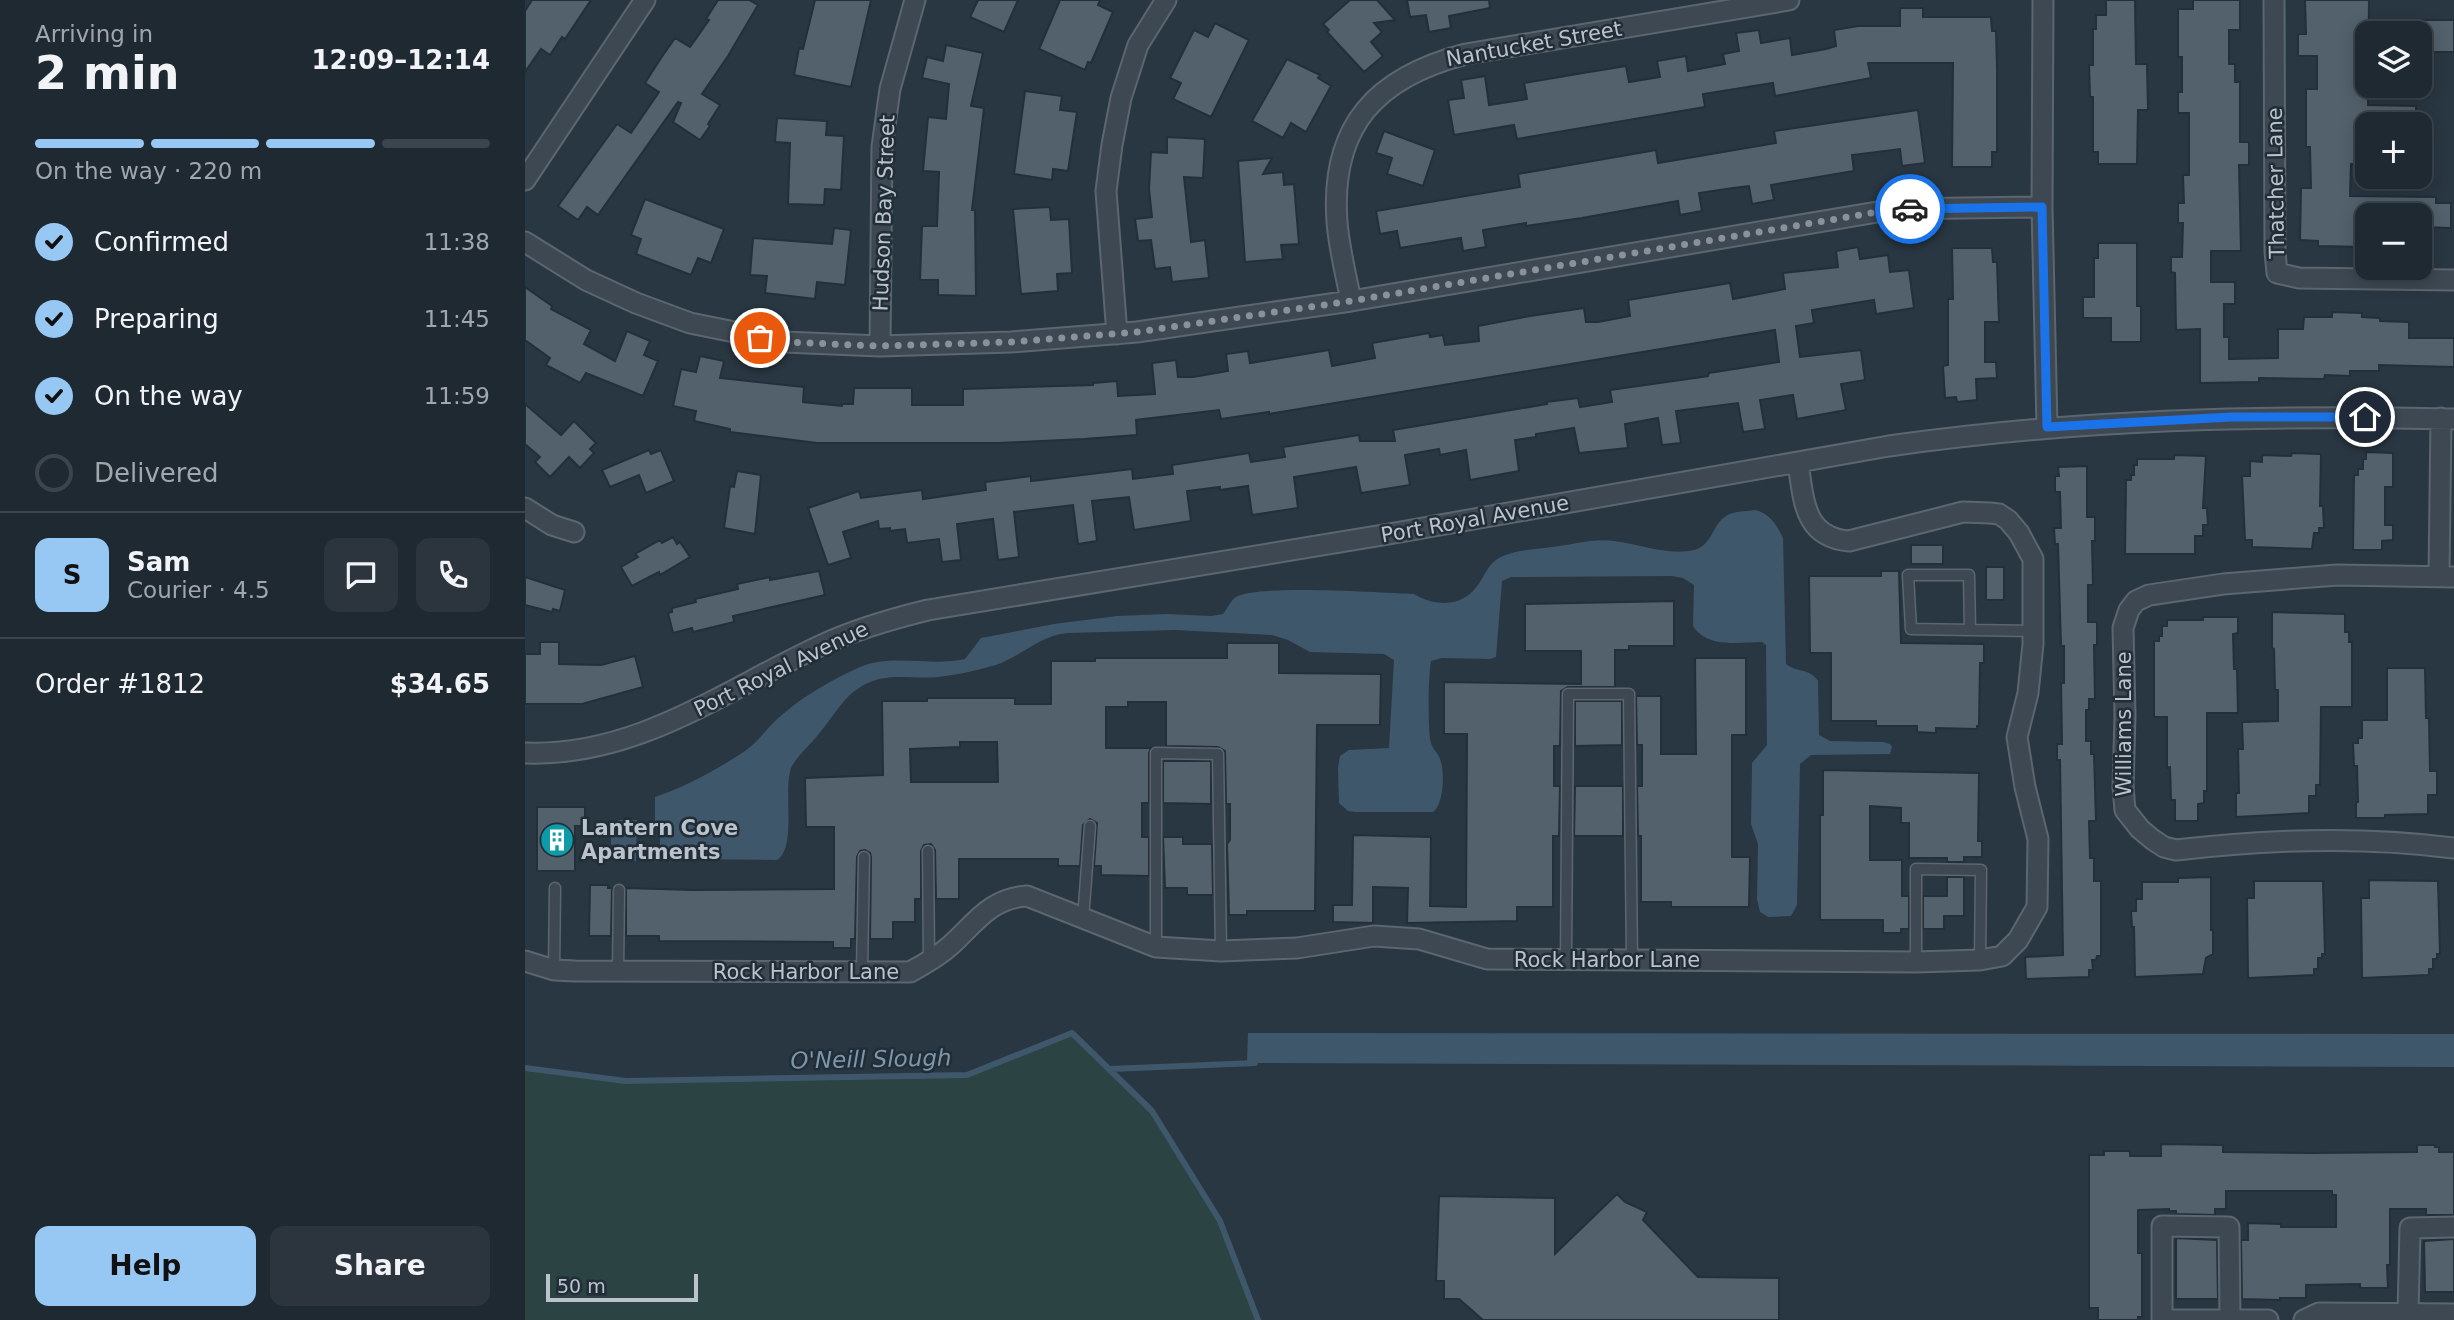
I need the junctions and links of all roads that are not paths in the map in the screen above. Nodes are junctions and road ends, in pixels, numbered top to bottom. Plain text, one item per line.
1 (645, 0) edge
2 (915, 0) edge
3 (1165, 0) edge
4 (1789, 0) edge
5 (2043, 0) edge
6 (2274, 0) edge
7 (525, 180) edge
8 (2042, 207) junction
9 (525, 242) edge
10 (2454, 280) edge
11 (1351, 301) junction
12 (1117, 334) junction
13 (880, 346) junction
14 (2448, 419) edge
15 (2047, 427) junction
16 (1798, 464) junction
17 (525, 508) edge
18 (574, 532) dead end
19 (2447, 577) edge
20 (1970, 630) junction
21 (2033, 631) junction
22 (525, 753) edge
23 (1090, 826) dead end
24 (2454, 848) edge
25 (928, 851) dead end
26 (864, 857) dead end
27 (555, 888) dead end
28 (619, 890) dead end
29 (1083, 919) junction
30 (1156, 947) junction
31 (1221, 951) junction
32 (1566, 959) junction
33 (1632, 960) junction
34 (1980, 960) junction
35 (525, 961) edge
36 (929, 962) junction
37 (1916, 962) junction
38 (554, 970) junction
39 (618, 972) junction
40 (862, 972) junction
41 (2454, 1227) edge
42 (2408, 1314) junction
43 (2454, 1314) edge
44 (2162, 1320) edge
45 (2230, 1320) edge
46 (2268, 1320) edge
47 (2304, 1320) edge

1 - 7 street
2 - 13 street, Hudson Bay Street
3 - 12 street
4 - 11 street, Nantucket Street
5 - 8 street
6 - 10 street, Thatcher Lane
8 - 11 street
8 - 15 street
9 - 13 street
11 - 12 street
12 - 13 street
14 - 15 street, Port Royal Avenue
14 - 19 street, Williams Lane
15 - 16 street, Port Royal Avenue
16 - 21 street, Rock Harbor Lane
16 - 22 street, Port Royal Avenue
17 - 18 street
19 - 24 street, Williams Lane
20 - 20 lane
20 - 21 lane
21 - 34 street, Rock Harbor Lane
23 - 29 lane
25 - 36 lane
26 - 40 lane
27 - 38 lane
28 - 39 lane
29 - 30 street, Rock Harbor Lane
29 - 36 street, Rock Harbor Lane
30 - 31 street, Rock Harbor Lane
30 - 31 lane
31 - 32 street, Rock Harbor Lane
32 - 33 street, Rock Harbor Lane
32 - 33 lane
33 - 37 street, Rock Harbor Lane
34 - 37 street, Rock Harbor Lane
34 - 37 lane
35 - 38 street, Rock Harbor Lane
36 - 40 street, Rock Harbor Lane
38 - 39 street, Rock Harbor Lane
39 - 40 street, Rock Harbor Lane
41 - 42 street
42 - 43 street
42 - 47 street
44 - 45 street
44 - 45 street
45 - 46 street

